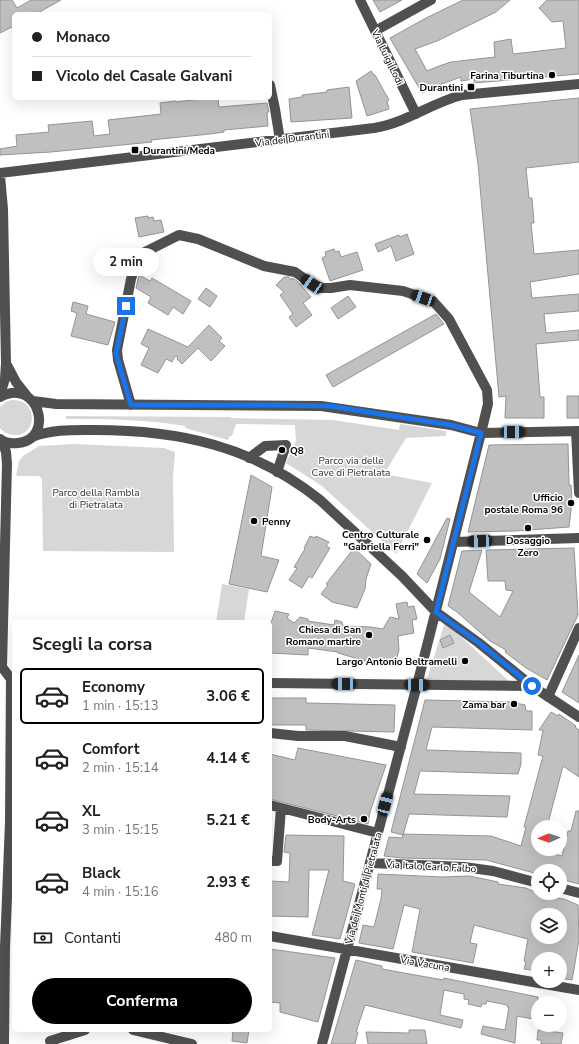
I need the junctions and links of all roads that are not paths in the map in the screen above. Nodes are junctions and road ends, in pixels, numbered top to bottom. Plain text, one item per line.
1 (360, 0) edge
2 (431, 0) edge
3 (375, 31) junction
4 (579, 84) edge
5 (272, 95) edge
6 (416, 114) junction
7 (280, 140) junction
8 (0, 173) edge
9 (0, 176) edge
10 (2, 324) edge
11 (6, 363) junction
12 (0, 395) edge
13 (30, 399) junction
14 (131, 405) junction
15 (578, 431) edge
16 (481, 433) junction
17 (32, 437) junction
18 (1, 440) edge
19 (20, 443) junction
20 (249, 458) junction
21 (7, 464) junction
22 (277, 472) junction
23 (579, 493) edge
24 (579, 538) edge
25 (454, 542) junction
26 (436, 612) junction
27 (579, 628) edge
28 (577, 641) edge
29 (0, 678) edge
30 (12, 679) edge
31 (272, 683) edge
32 (417, 685) junction
33 (532, 686) junction
34 (548, 697) junction
35 (579, 717) edge
36 (272, 733) edge
37 (401, 747) junction
38 (272, 806) edge
39 (281, 808) junction
40 (12, 822) edge
41 (378, 833) junction
42 (272, 861) edge
43 (370, 863) junction
44 (531, 881) edge
45 (567, 890) edge
46 (579, 893) edge
47 (272, 936) edge
48 (9, 946) edge
49 (347, 949) junction
50 (579, 990) edge
51 (79, 1032) edge
52 (141, 1032) edge
53 (50, 1041) dead end
54 (4, 1044) edge
55 (192, 1044) edge
56 (322, 1044) edge

1 - 3 street, Via Luigi Lodi
2 - 3 street
3 - 6 street, Via Luigi Lodi
4 - 6 street, Via dei Durantini
5 - 7 street
6 - 7 street, Via dei Durantini
7 - 8 street, Via dei Durantini
9 - 10 street
10 - 11 street
11 - 12 street
11 - 13 street
12 - 13 street
13 - 14 street
13 - 17 street
14 - 16 street
14 - 16 street
15 - 16 street
15 - 23 street
16 - 25 street
17 - 19 street
17 - 20 street
18 - 19 street
18 - 21 street
19 - 21 street
20 - 22 street
20 - 22 street
21 - 30 street
22 - 26 street
24 - 25 street
25 - 26 street
26 - 32 street
26 - 33 street
27 - 28 street
28 - 34 street
29 - 30 street
31 - 32 street
32 - 33 street
32 - 37 street, Via dei Monti di Pietralata
33 - 34 street
34 - 35 street
36 - 37 street
37 - 41 street, Via dei Monti di Pietralata
38 - 39 street
39 - 41 street
39 - 42 street
40 - 48 street
41 - 43 street, Via dei Monti di Pietralata
43 - 44 street, Via Italo Carlo Falbo
43 - 49 street, Via dei Monti di Pietralata
45 - 46 street
47 - 49 street, Via Vacuna
48 - 54 street
49 - 50 street, Via Vacuna
49 - 56 street, Via dei Monti di Pietralata
51 - 53 street
52 - 55 street

